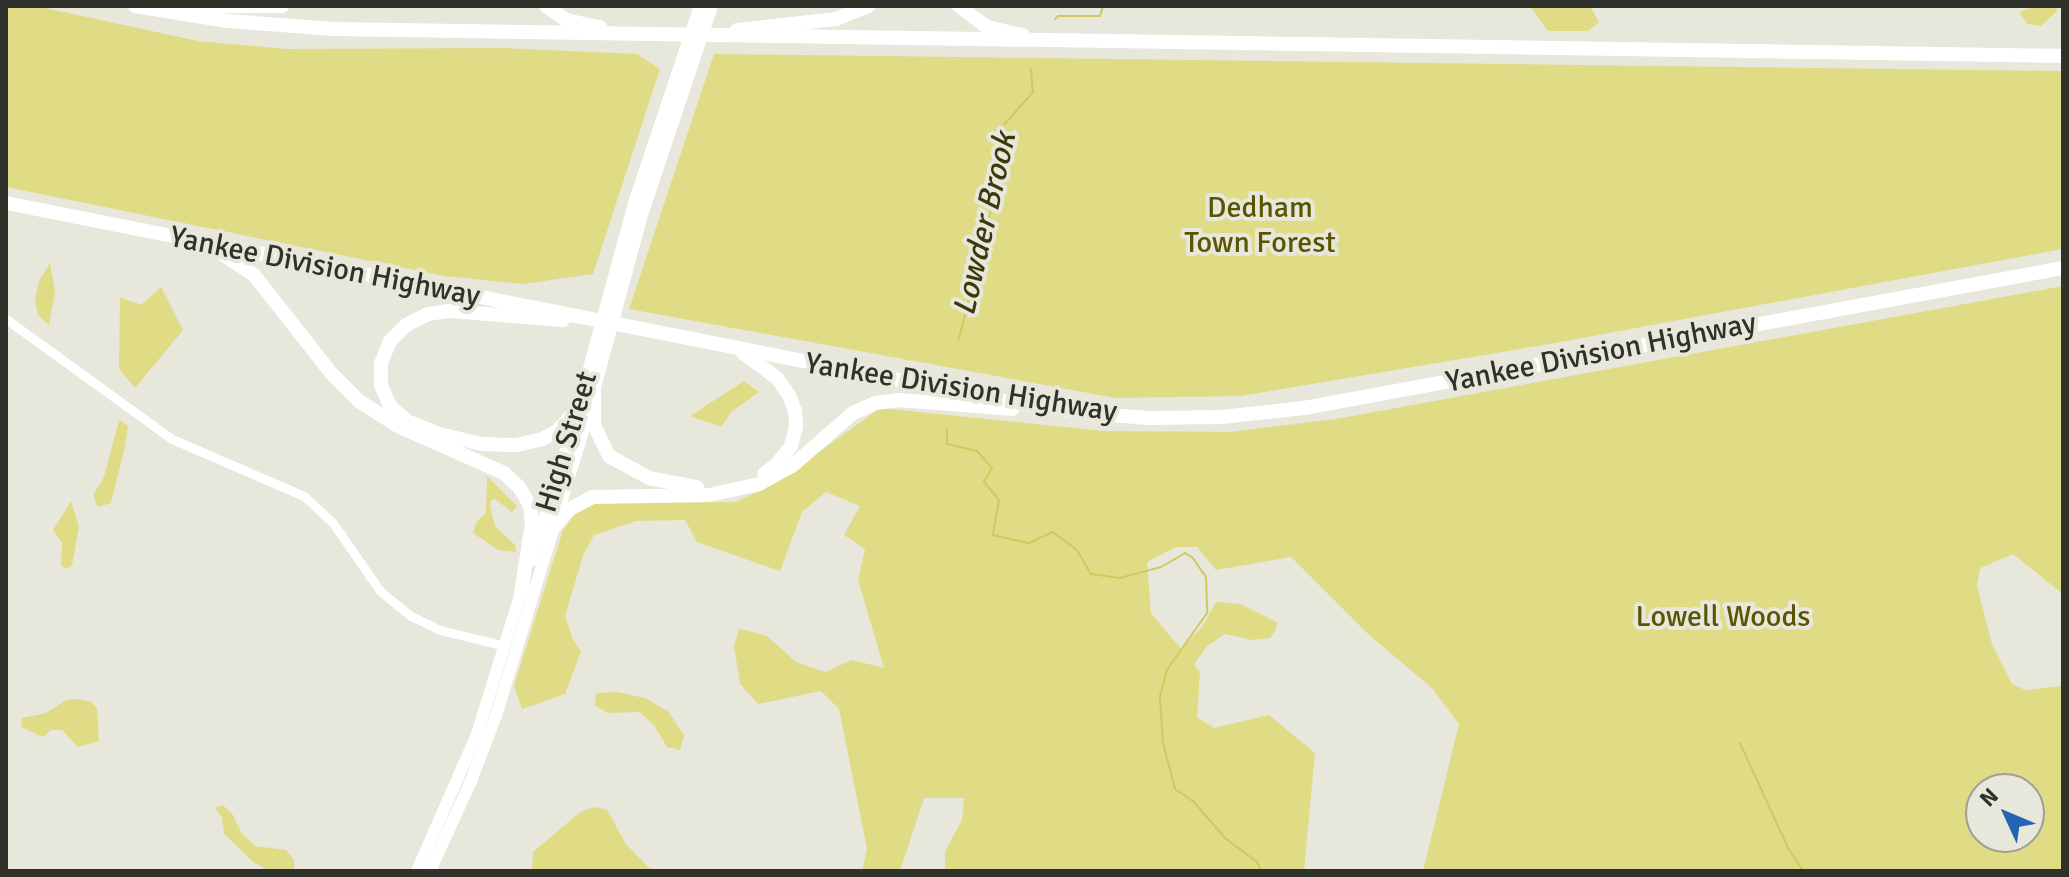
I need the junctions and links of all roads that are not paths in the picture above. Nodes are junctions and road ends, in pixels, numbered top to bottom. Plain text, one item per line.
1 (135, 6) edge
2 (191, 6) edge
3 (282, 6) edge
4 (546, 6) edge
5 (869, 6) edge
6 (959, 6) edge
7 (704, 10) edge
8 (631, 35) junction
9 (712, 36) junction
10 (1046, 41) junction
11 (2063, 56) edge
12 (6, 203) edge
13 (206, 243) junction
14 (2063, 268) edge
15 (6, 319) edge
16 (587, 319) junction
17 (601, 345) junction
18 (740, 350) junction
19 (594, 391) junction
20 (578, 408) junction
21 (1053, 409) junction
22 (552, 530) junction
23 (521, 593) junction
24 (505, 646) junction
25 (417, 871) edge
26 (430, 871) edge

1 - 8 highway
2 - 3 highway
4 - 8 highway
5 - 9 highway
6 - 10 highway
7 - 17 main road, High Street
8 - 9 highway
9 - 10 highway
10 - 11 highway
12 - 13 highway, Yankee Division Highway
13 - 16 highway, Yankee Division Highway
13 - 23 highway
14 - 21 highway, Yankee Division Highway
15 - 24 street
16 - 18 highway, Yankee Division Highway
16 - 20 highway
17 - 19 main road, High Street
17 - 20 main road, High Street
18 - 19 highway
18 - 21 highway, Yankee Division Highway
19 - 22 main road, High Street
20 - 23 main road, High Street
21 - 22 highway
22 - 26 main road, High Street
23 - 24 main road, High Street
24 - 25 main road, High Street

